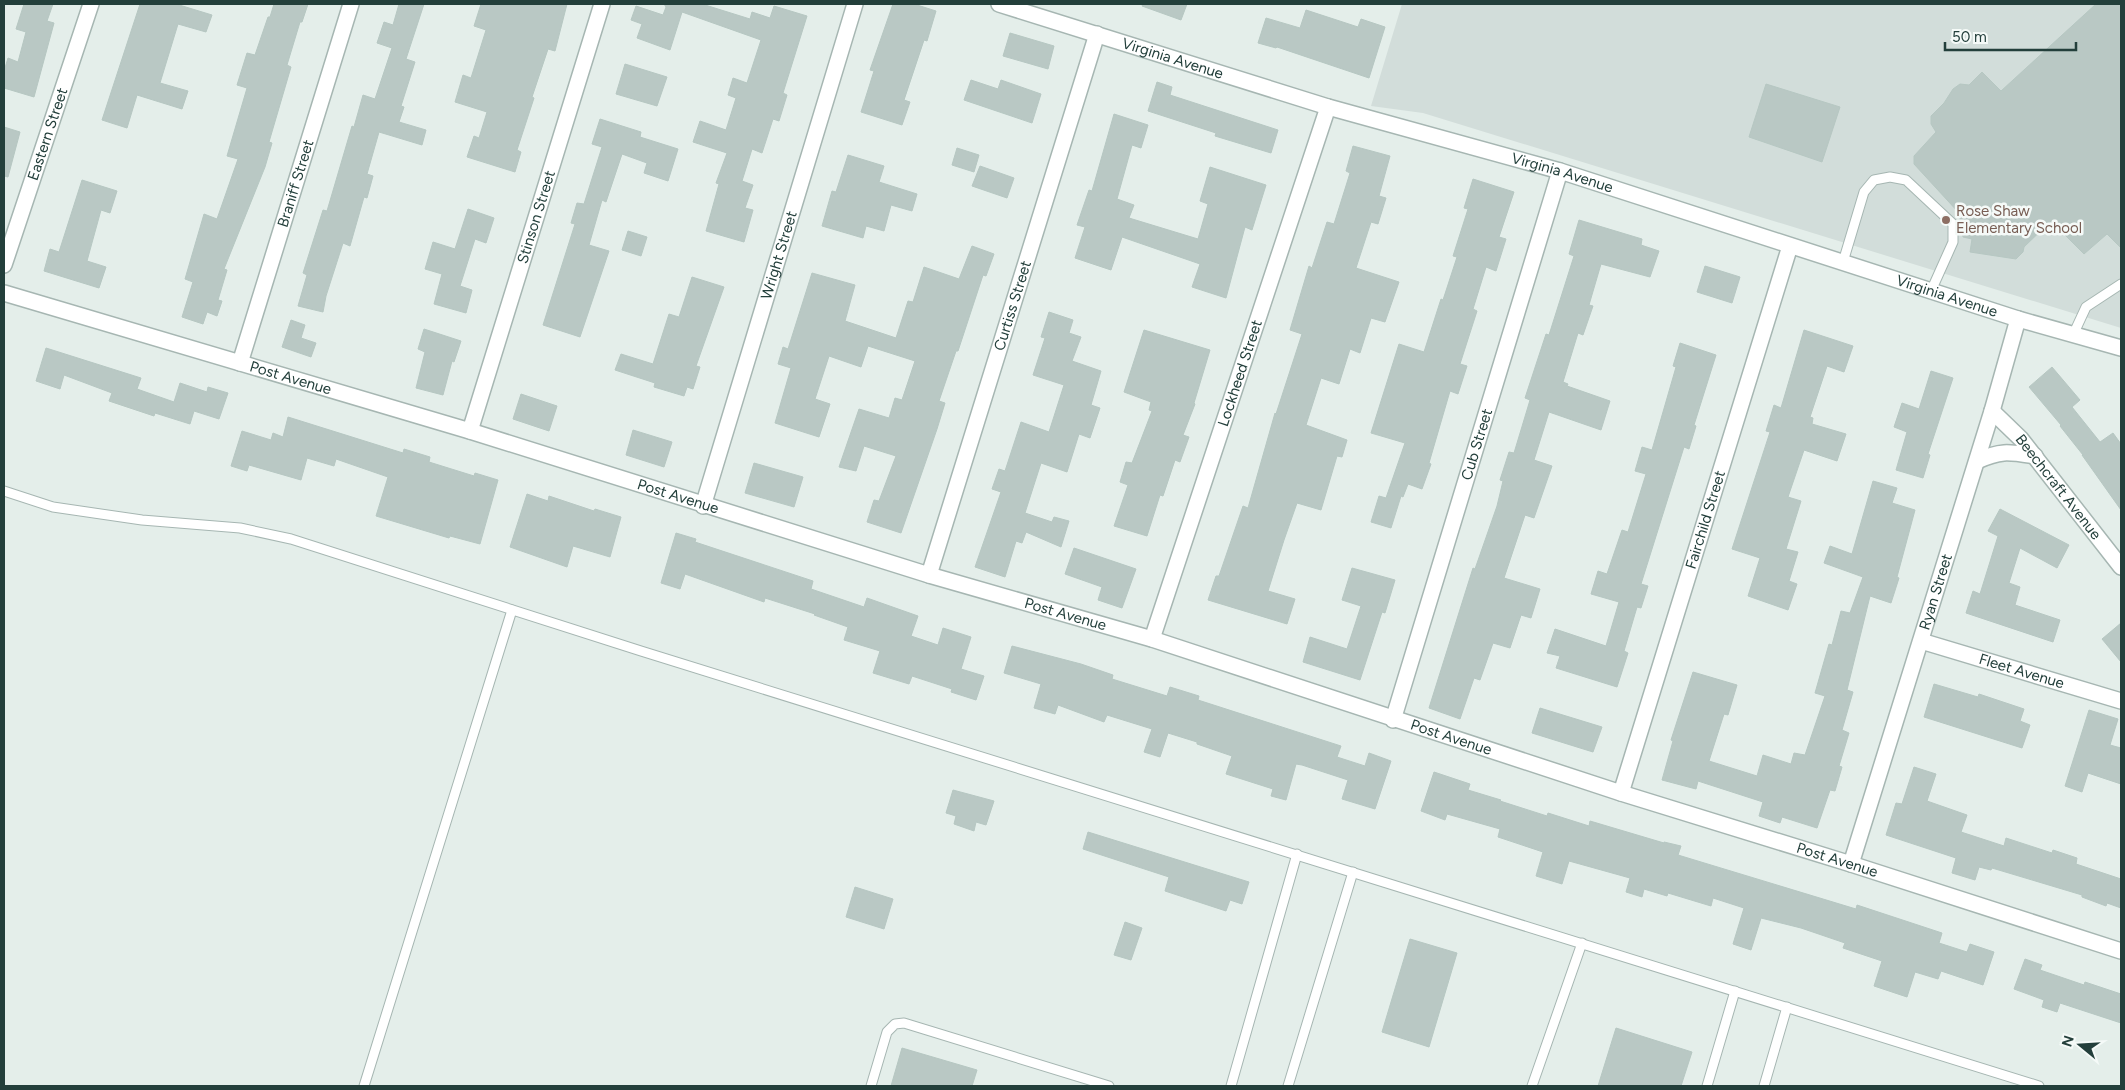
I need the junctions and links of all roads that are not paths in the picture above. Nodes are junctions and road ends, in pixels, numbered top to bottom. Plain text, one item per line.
1 (91, 4) edge
2 (351, 4) edge
3 (602, 4) edge
4 (855, 4) edge
5 (1000, 4) edge
6 (1097, 34) junction
7 (1328, 107) junction
8 (1560, 171) junction
9 (1790, 246) junction
10 (1843, 262) junction
11 (4, 264) edge
12 (2121, 284) edge
13 (1931, 291) junction
14 (4, 293) edge
15 (2018, 319) junction
16 (2073, 335) junction
17 (2121, 348) edge
18 (240, 363) junction
19 (1992, 411) junction
20 (470, 431) junction
21 (2035, 456) junction
22 (1977, 462) junction
23 (4, 492) edge
24 (703, 506) junction
25 (2121, 567) edge
26 (929, 576) junction
27 (512, 610) junction
28 (1152, 639) junction
29 (1921, 641) junction
30 (2121, 701) edge
31 (1393, 720) junction
32 (1621, 793) junction
33 (1297, 854) junction
34 (1851, 864) junction
35 (1353, 872) junction
36 (1582, 943) junction
37 (2121, 951) edge
38 (1735, 991) junction
39 (1787, 1007) junction
40 (364, 1086) edge
41 (871, 1086) edge
42 (1109, 1086) edge
43 (1230, 1086) edge
44 (1288, 1086) edge
45 (1532, 1086) edge
46 (1707, 1086) edge
47 (1764, 1086) edge
48 (2039, 1086) edge

1 - 11 street, Eastern Street
2 - 18 street, Braniff Street
3 - 20 street, Stinson Street
4 - 24 street, Wright Street
5 - 6 street, Virginia Avenue
6 - 7 street, Virginia Avenue
6 - 26 street, Curtiss Street
7 - 8 street, Virginia Avenue
7 - 28 street, Lockheed Street
8 - 9 street, Virginia Avenue
8 - 31 street, Cub Street
9 - 10 street, Virginia Avenue
9 - 32 street, Fairchild Street
10 - 13 street, Virginia Avenue
10 - 13 lane
12 - 16 lane
13 - 15 street, Virginia Avenue
14 - 18 street, Post Avenue
15 - 16 street, Virginia Avenue
15 - 19 street, Ryan Street
16 - 17 street, Virginia Avenue
18 - 20 street, Post Avenue
19 - 21 street, Beechcraft Avenue
19 - 22 street, Ryan Street
20 - 24 street, Post Avenue
21 - 22 street
21 - 25 street, Beechcraft Avenue
22 - 29 street, Ryan Street
23 - 27 lane
24 - 26 street, Post Avenue
26 - 28 street, Post Avenue
27 - 33 lane
27 - 40 lane
28 - 31 street, Post Avenue
29 - 30 street, Fleet Avenue
29 - 34 street, Ryan Street
31 - 32 street, Post Avenue
32 - 34 street, Post Avenue
33 - 35 lane
33 - 43 lane
34 - 37 street, Post Avenue
35 - 36 lane
35 - 44 lane
36 - 38 lane
36 - 45 lane
38 - 39 lane
38 - 46 lane
39 - 47 lane
39 - 48 lane
41 - 42 lane

